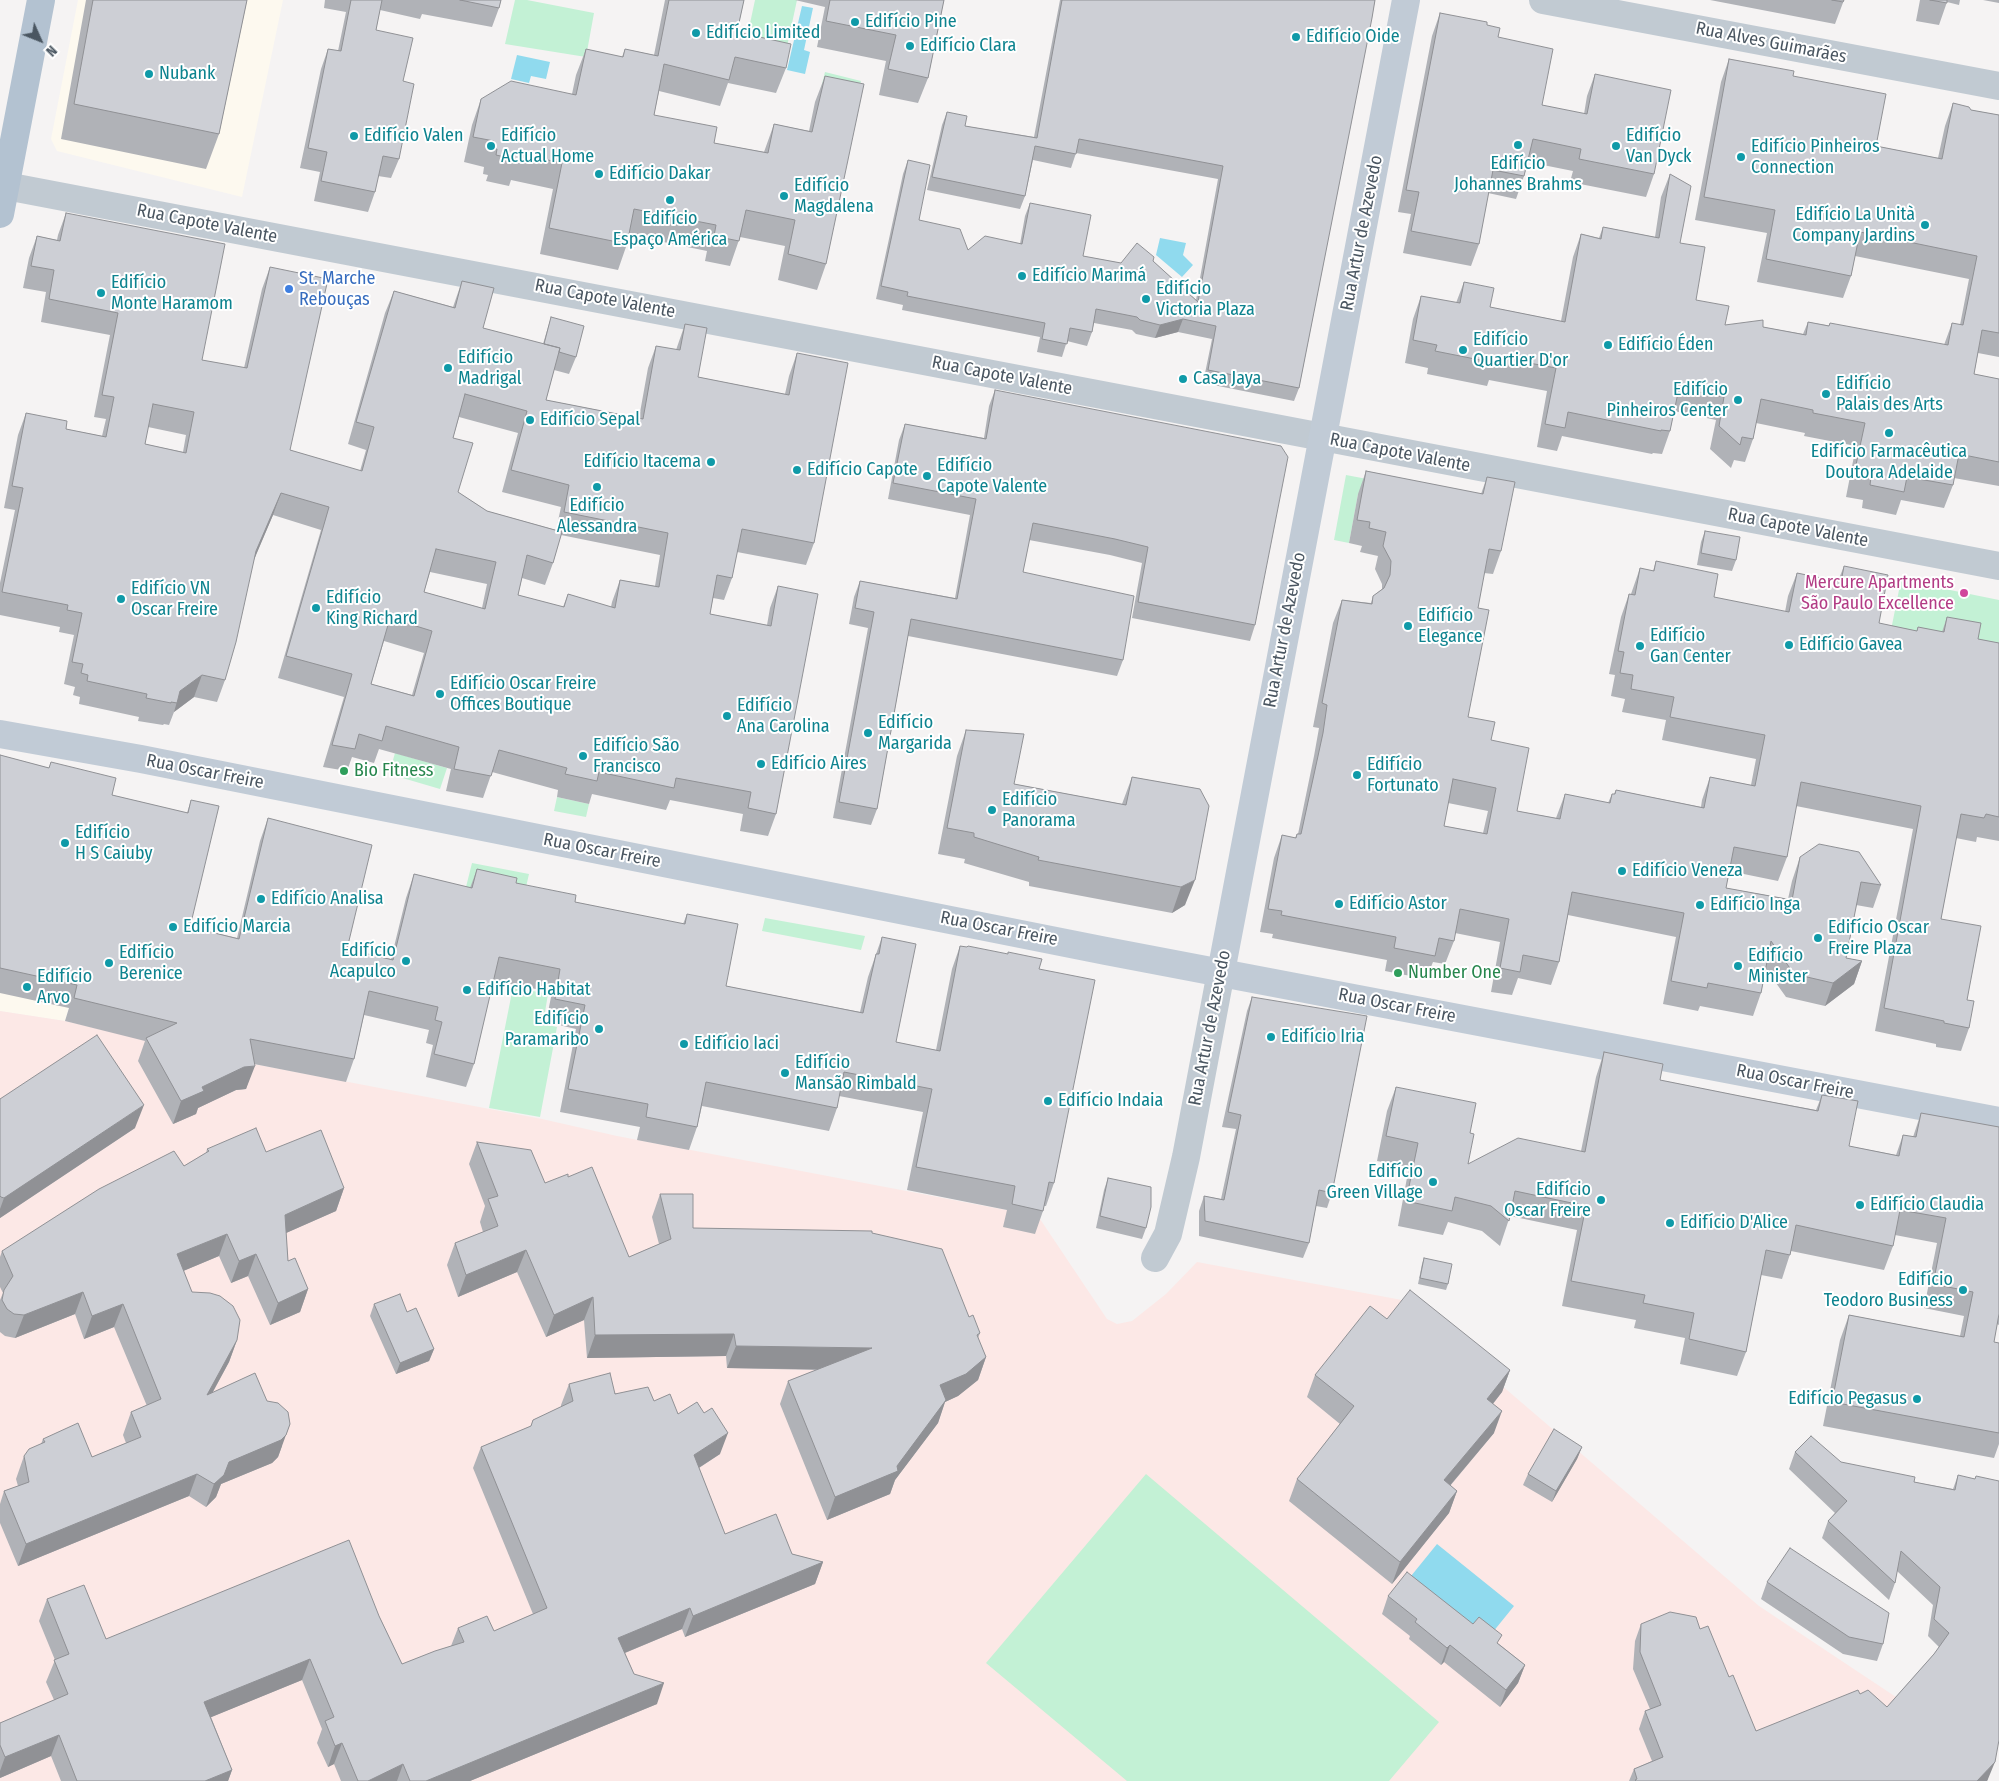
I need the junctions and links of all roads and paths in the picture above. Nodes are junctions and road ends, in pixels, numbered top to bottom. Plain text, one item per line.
1 (41, 0) edge
2 (1406, 0) edge
3 (1543, 0) edge
4 (1999, 86) edge
5 (6, 186) junction
6 (0, 214) edge
7 (1322, 438) junction
8 (1999, 566) edge
9 (0, 734) edge
10 (1221, 972) junction
11 (1999, 1121) edge
12 (1156, 1258) dead end

1 - 5 main road
2 - 7 street, Rua Artur de Azevedo
3 - 4 street, Rua Alves Guimarães
5 - 6 main road
5 - 7 street, Rua Capote Valente
7 - 8 street, Rua Capote Valente
7 - 10 street, Rua Artur de Azevedo
9 - 10 street, Rua Oscar Freire
10 - 11 street, Rua Oscar Freire
10 - 12 street, Rua Artur de Azevedo

